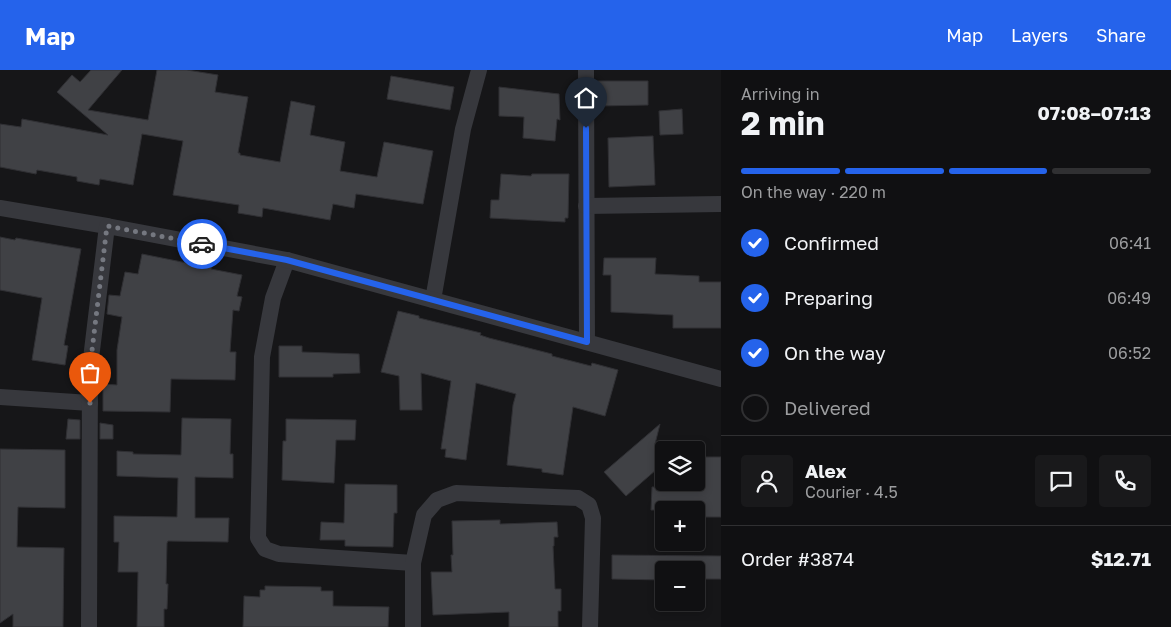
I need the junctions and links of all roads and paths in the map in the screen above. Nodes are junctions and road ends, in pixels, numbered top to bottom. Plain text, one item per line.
1 (479, 70) edge
2 (586, 70) edge
3 (721, 204) edge
4 (586, 206) junction
5 (0, 208) edge
6 (107, 226) junction
7 (287, 260) junction
8 (433, 300) junction
9 (587, 342) junction
10 (721, 379) edge
11 (0, 396) edge
12 (90, 403) junction
13 (413, 563) junction
14 (89, 627) edge
15 (413, 627) edge
16 (590, 627) edge

1 - 8 street
2 - 4 street
3 - 4 street
4 - 9 street
5 - 6 street
6 - 7 street
6 - 12 street
7 - 8 street
7 - 13 street
8 - 9 street
9 - 10 street
11 - 12 street
12 - 14 street
13 - 15 street
13 - 16 street

